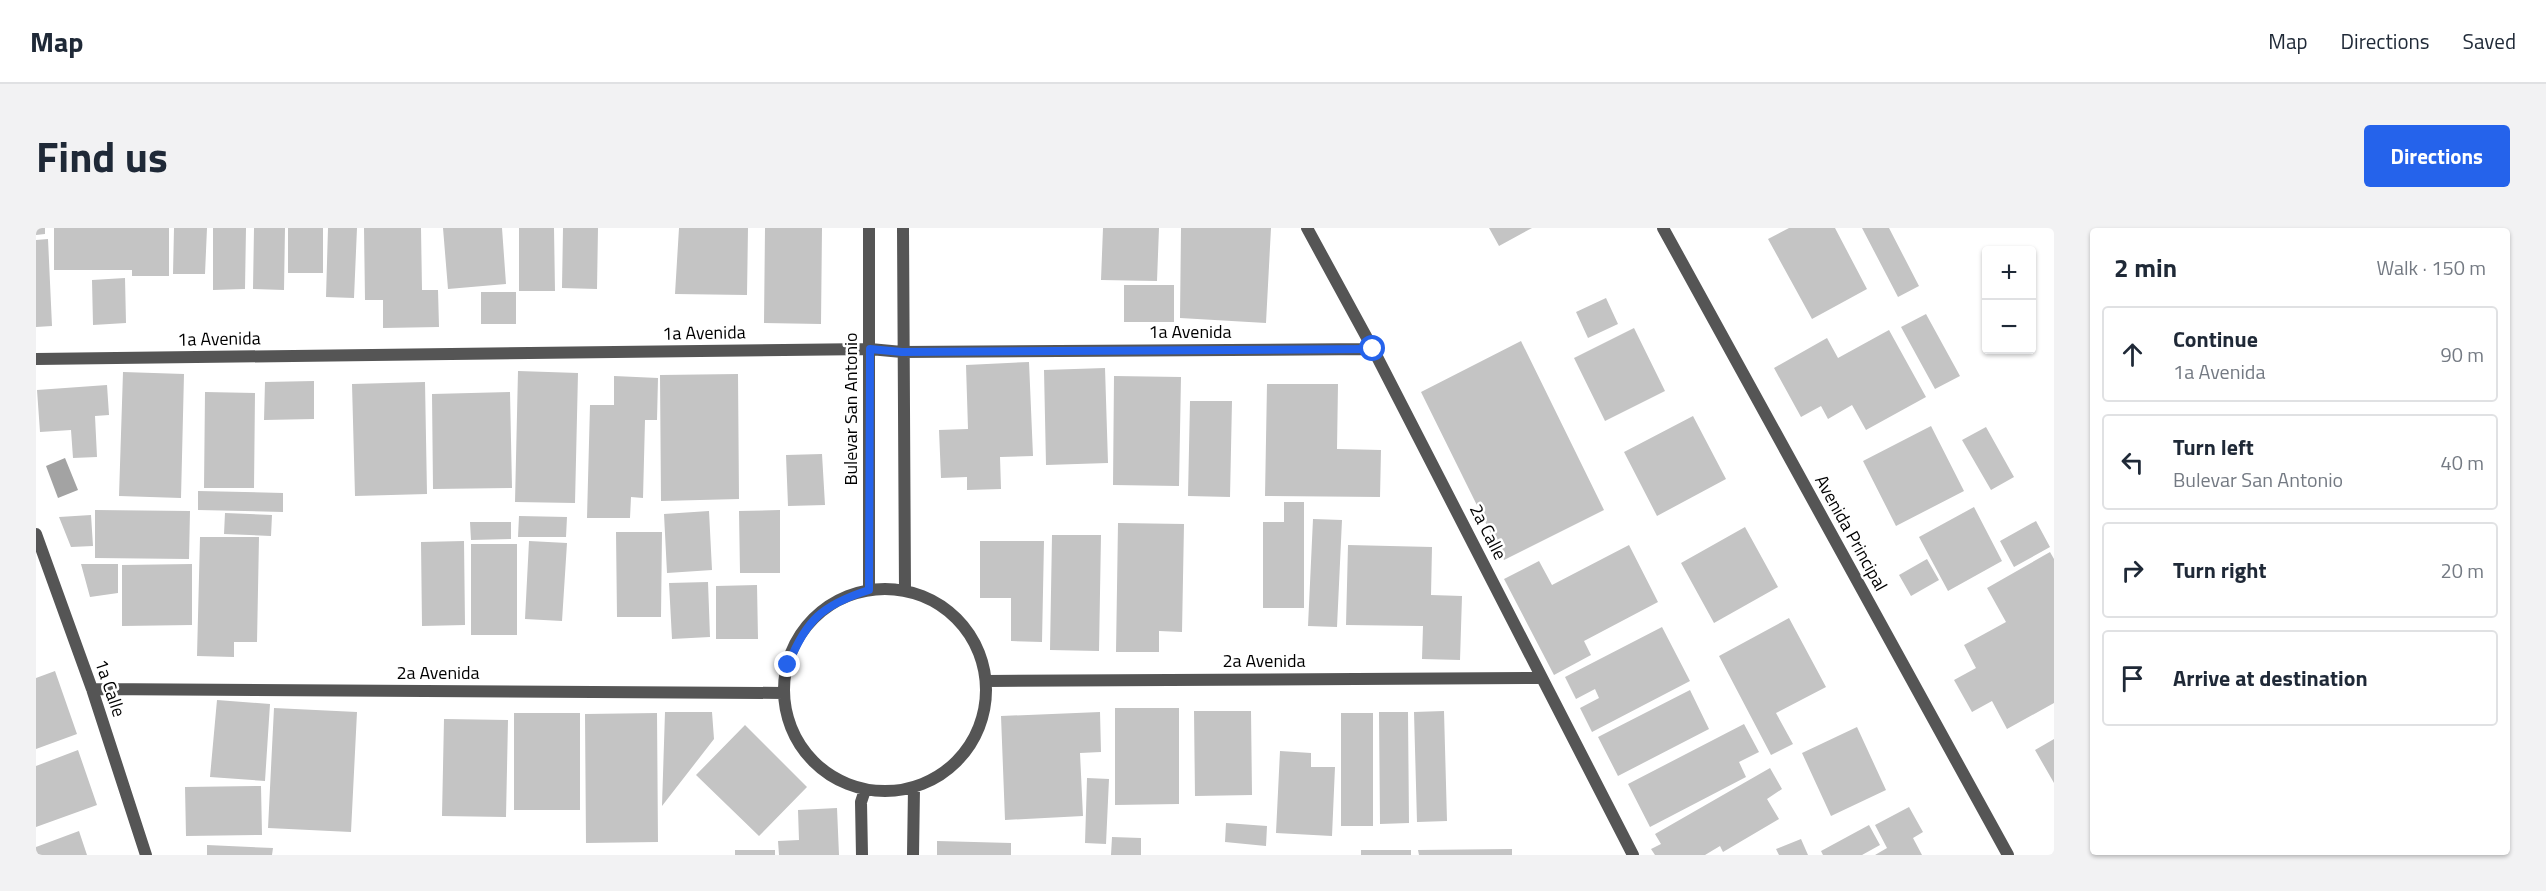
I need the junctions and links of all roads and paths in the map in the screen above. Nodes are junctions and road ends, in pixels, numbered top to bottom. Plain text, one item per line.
1 (870, 228) edge
2 (903, 228) edge
3 (1307, 228) edge
4 (1663, 228) edge
5 (870, 349) junction
6 (1373, 349) junction
7 (902, 352) junction
8 (36, 359) edge
9 (36, 534) edge
10 (869, 590) junction
11 (905, 591) junction
12 (1542, 678) junction
13 (987, 681) junction
14 (92, 689) junction
15 (784, 693) junction
16 (914, 788) junction
17 (865, 790) junction
18 (146, 855) edge
19 (862, 855) edge
20 (913, 855) edge
21 (1633, 855) edge
22 (2008, 855) edge

1 - 5 street, Bulevar San Antonio
2 - 7 street
3 - 6 street, 2a Calle
4 - 22 street, Avenida Principal
5 - 7 street, 1a Avenida
5 - 8 street, 1a Avenida
5 - 10 street, Bulevar San Antonio
6 - 7 street, 1a Avenida
6 - 12 street, 2a Calle
7 - 11 street
9 - 14 street, 1a Calle
10 - 11 street
10 - 15 street
11 - 13 street
12 - 13 street, 2a Avenida
12 - 21 street, 2a Calle
13 - 16 street
14 - 15 street, 2a Avenida
14 - 18 street, 1a Calle
15 - 17 street
16 - 17 street
16 - 20 street
17 - 19 street

